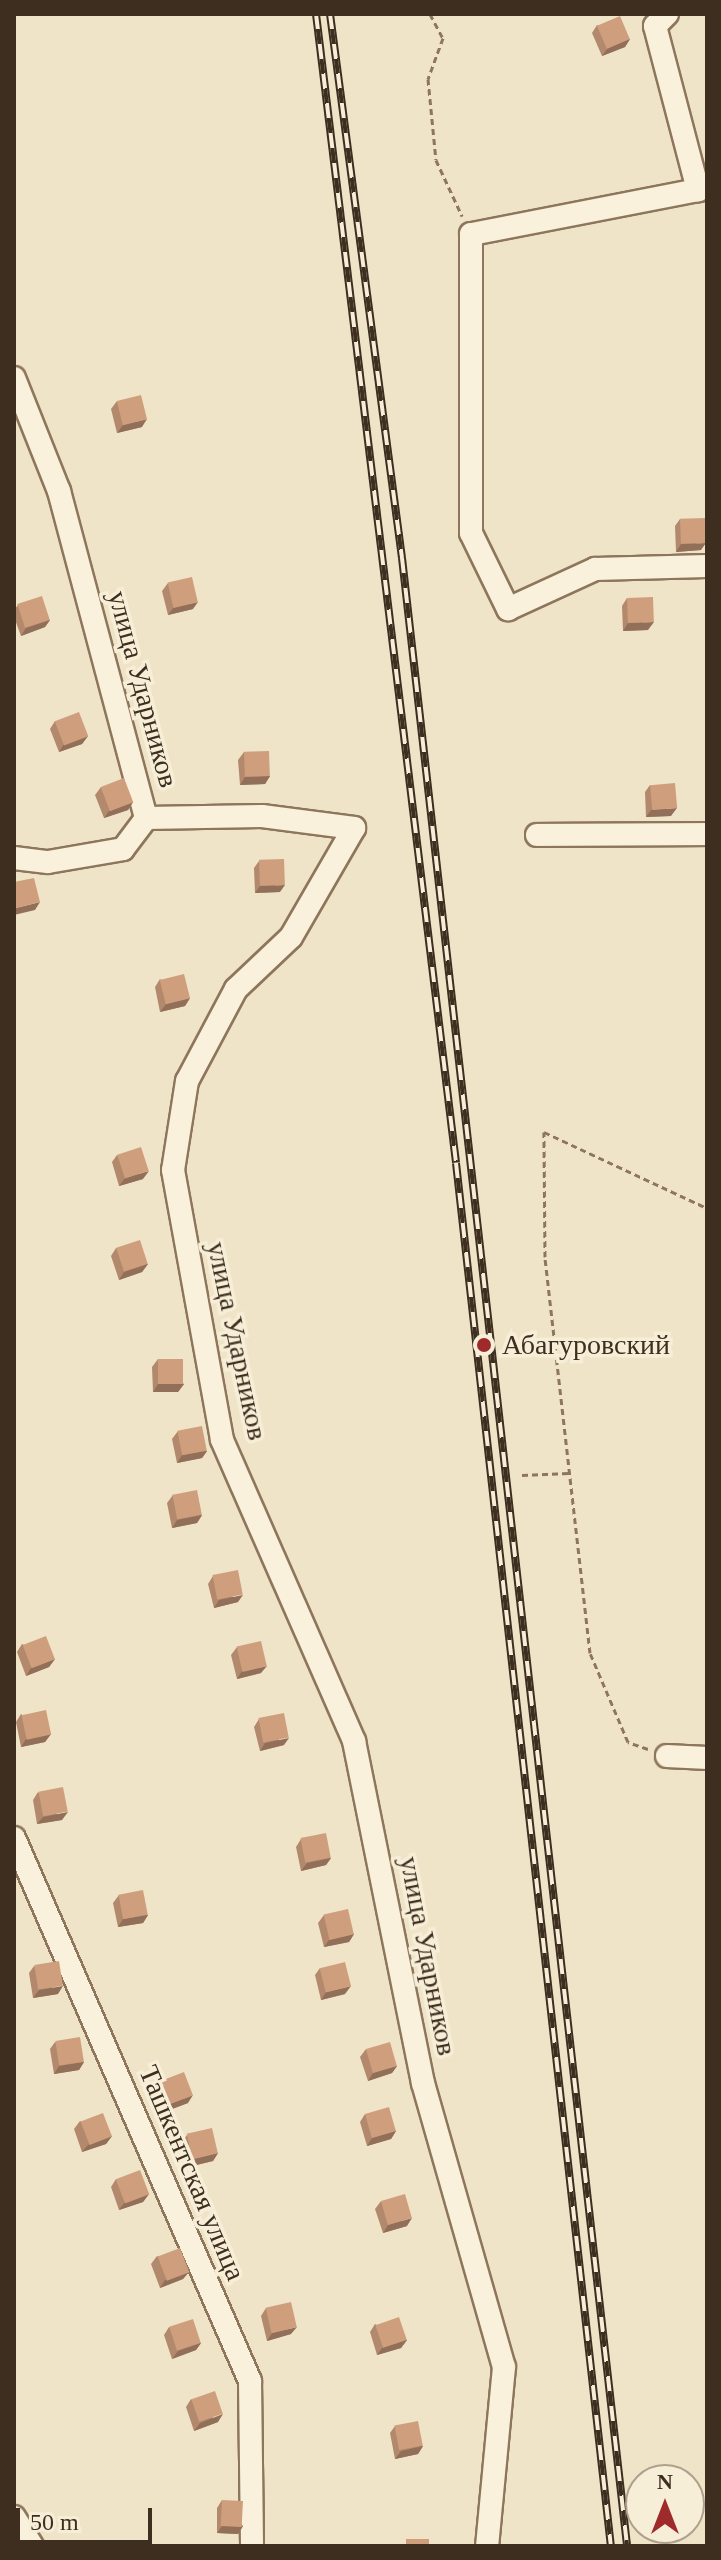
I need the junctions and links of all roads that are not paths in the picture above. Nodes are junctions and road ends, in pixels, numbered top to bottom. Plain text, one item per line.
1 (667, 14) edge
2 (14, 378) edge
3 (707, 566) edge
4 (146, 818) junction
5 (707, 834) edge
6 (537, 835) dead end
7 (14, 858) edge
8 (667, 1756) road end
9 (707, 1758) edge
10 (14, 1838) edge
11 (14, 2517) edge
12 (32, 2546) edge
13 (252, 2546) edge
14 (487, 2546) edge

1 - 3 street
2 - 4 street, улица Ударников
4 - 7 street
4 - 14 street, улица Ударников
5 - 6 street
8 - 9 street
10 - 13 street, Ташкентская улица
11 - 12 street

